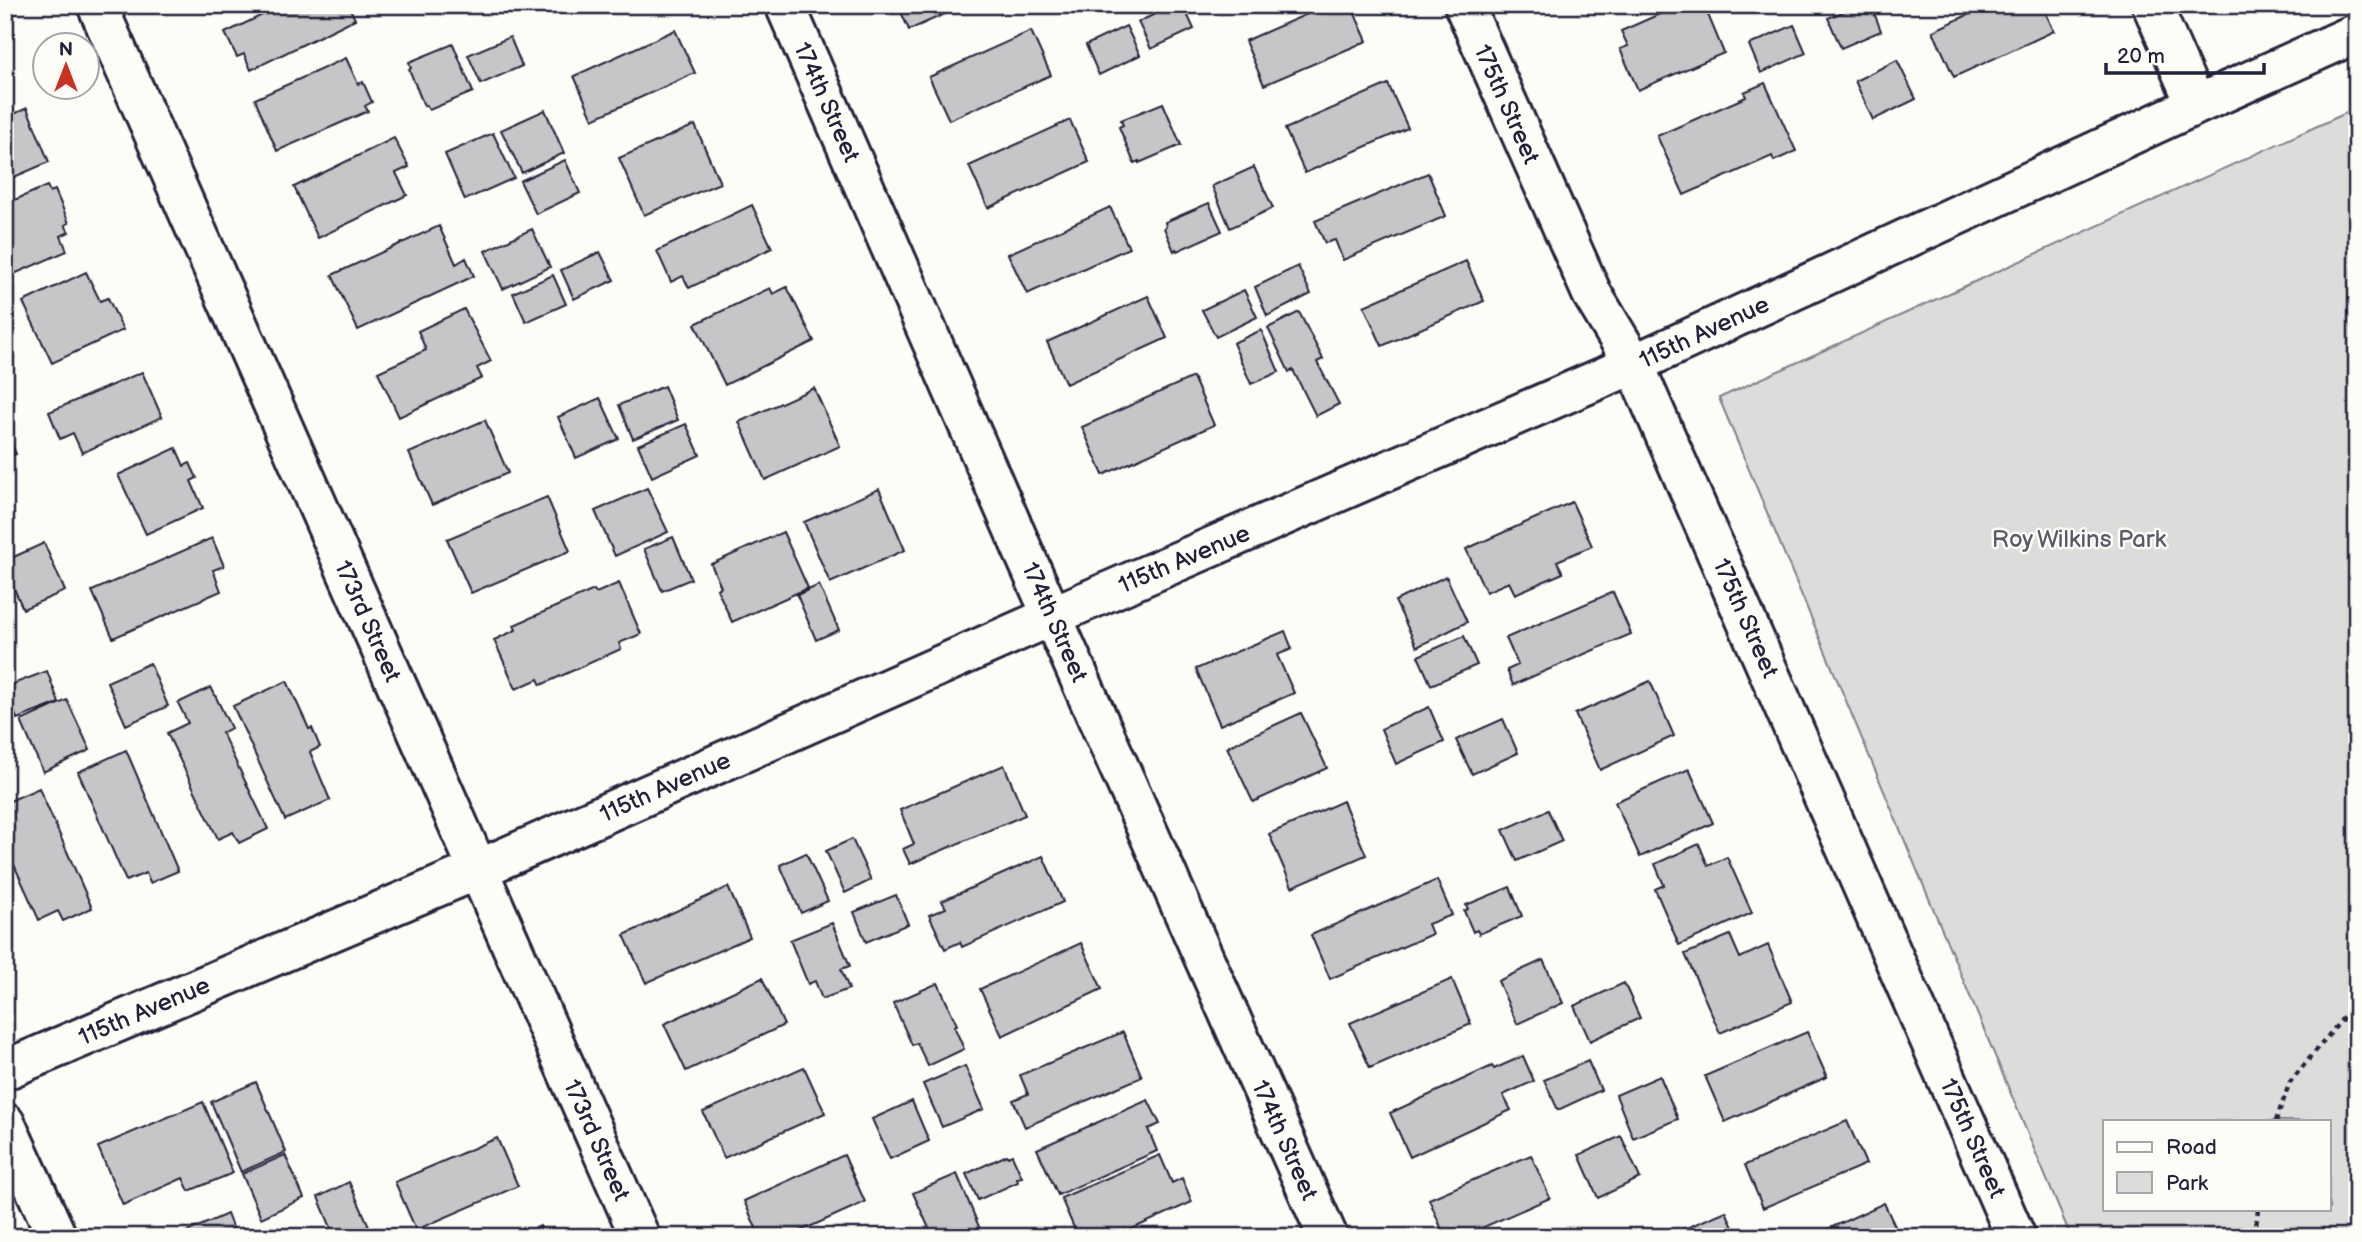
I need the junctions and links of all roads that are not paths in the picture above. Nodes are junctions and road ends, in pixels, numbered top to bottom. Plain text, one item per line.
1 (97, 5) edge
2 (785, 5) edge
3 (1464, 5) edge
4 (2152, 5) edge
5 (2357, 33) edge
6 (2196, 105) junction
7 (1634, 364) junction
8 (1052, 616) junction
9 (477, 870) junction
10 (5, 1070) edge
11 (5, 1122) edge
12 (57, 1237) edge
13 (640, 1237) edge
14 (1328, 1237) edge
15 (2016, 1237) edge

1 - 9 street, 173rd Street
2 - 8 street, 174th Street
3 - 7 street, 175th Street
4 - 6 street
5 - 6 street, 115th Avenue
6 - 7 street, 115th Avenue
7 - 8 street, 115th Avenue
7 - 15 street, 175th Street
8 - 9 street, 115th Avenue
8 - 14 street, 174th Street
9 - 10 street, 115th Avenue
9 - 13 street, 173rd Street
11 - 12 street

